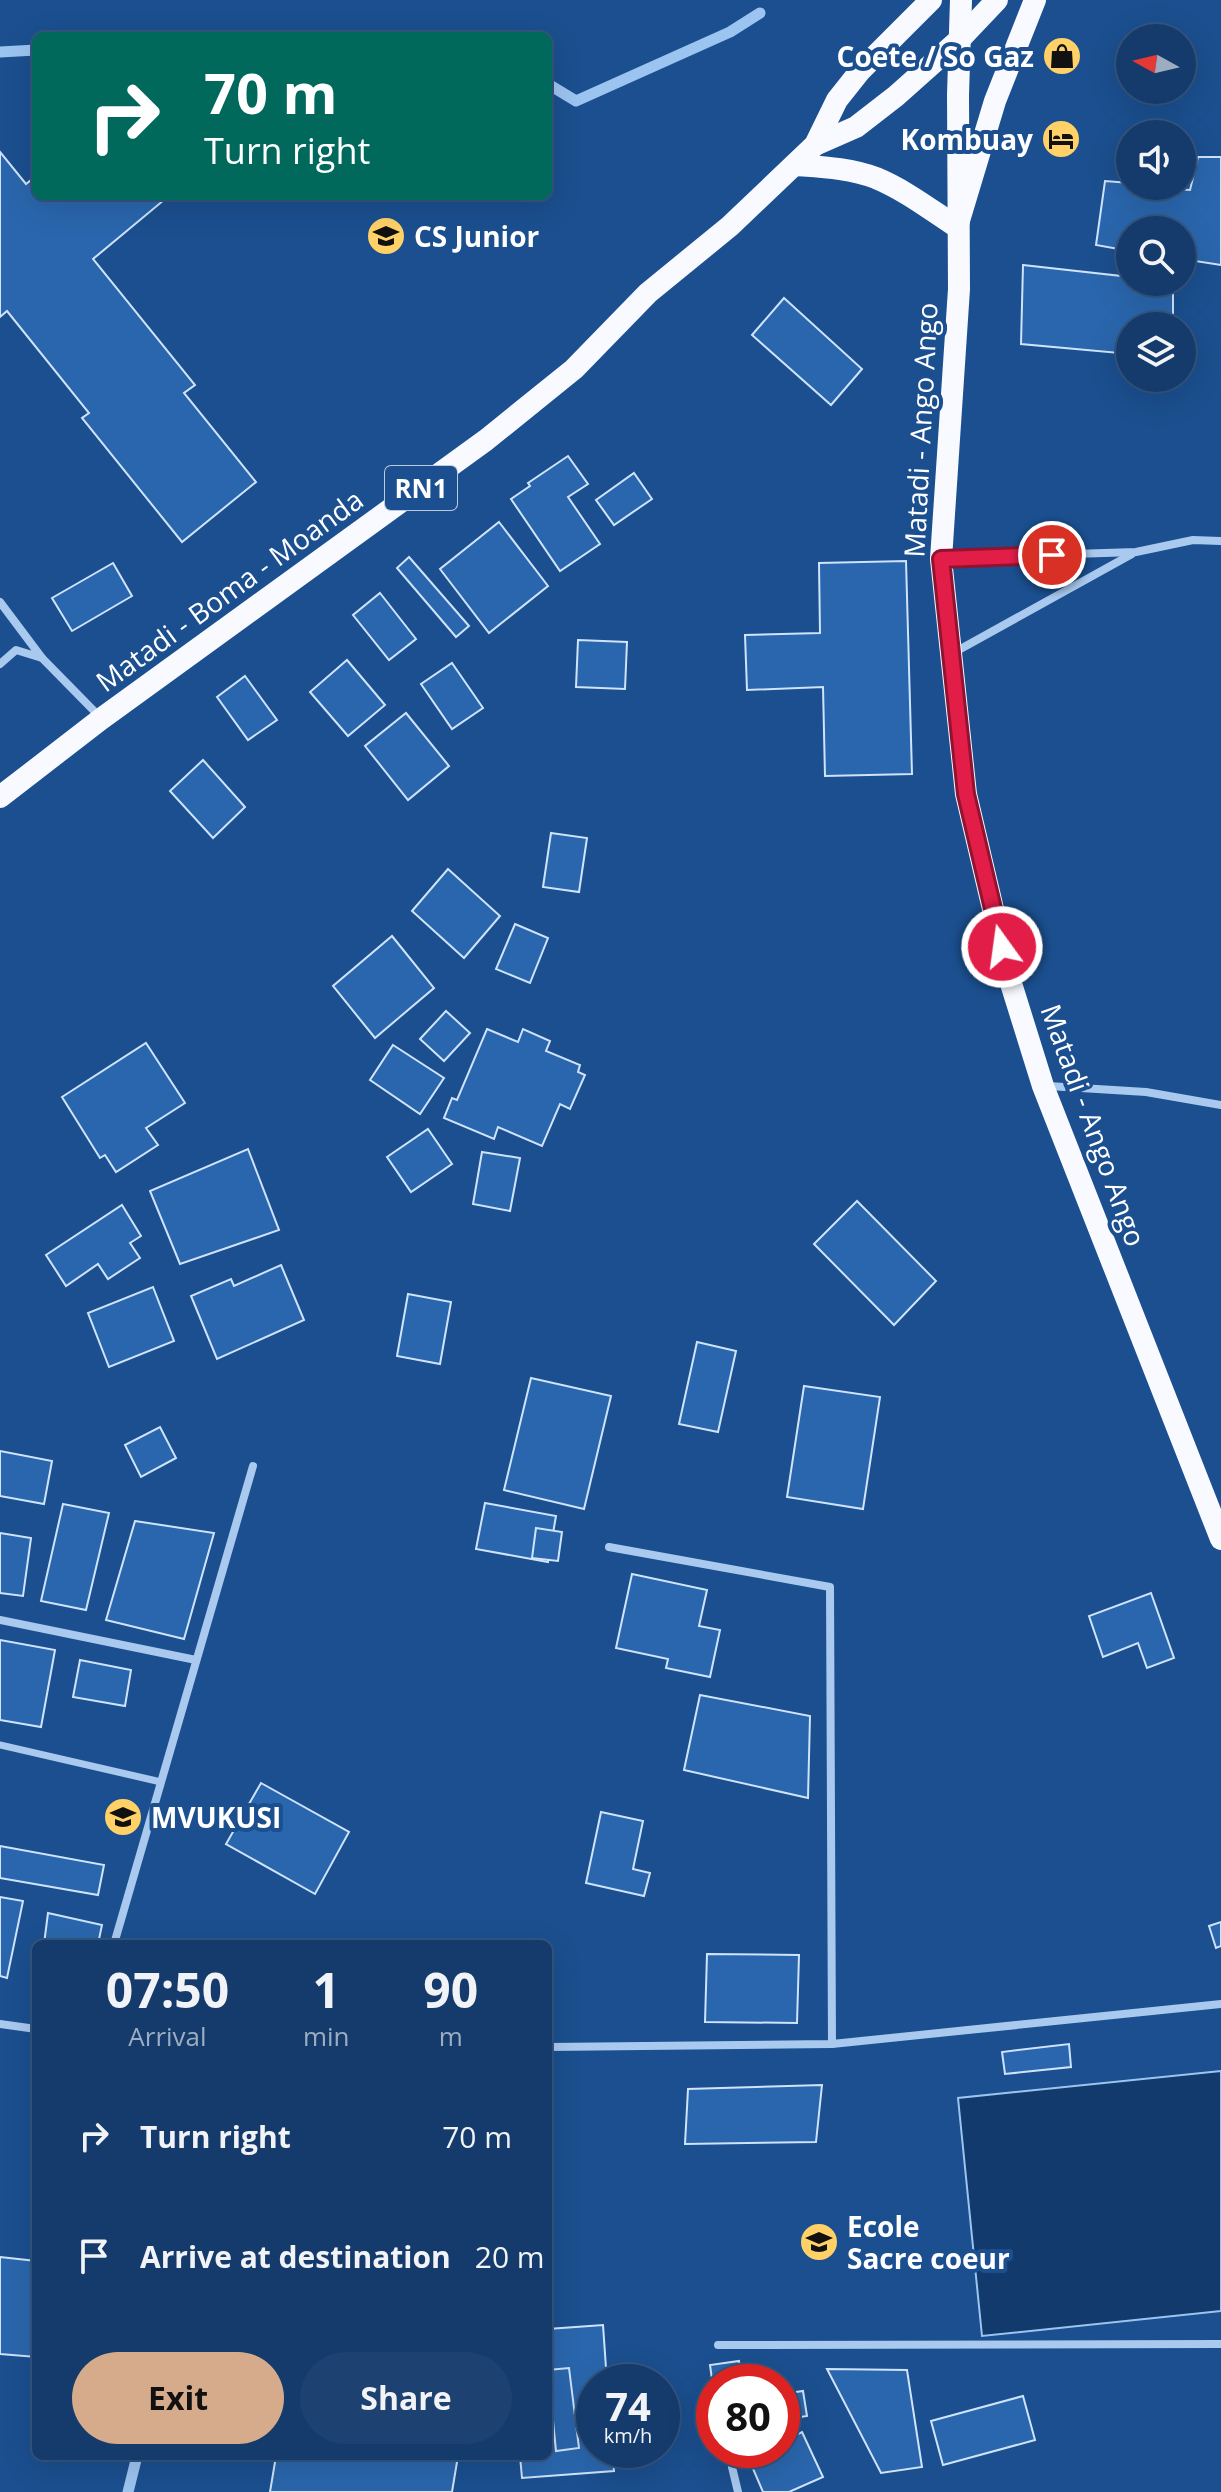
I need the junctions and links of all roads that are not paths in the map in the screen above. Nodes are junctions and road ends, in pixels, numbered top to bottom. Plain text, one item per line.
1 (931, 0) edge
2 (961, 0) edge
3 (997, 0) edge
4 (1035, 0) edge
5 (960, 39) junction
6 (815, 145) junction
7 (795, 165) junction
8 (957, 227) junction
9 (1221, 541) edge
10 (1136, 552) junction
11 (941, 559) junction
12 (0, 602) edge
13 (950, 655) junction
14 (42, 658) junction
15 (0, 664) edge
16 (101, 719) junction
17 (0, 797) edge
18 (1043, 1086) junction
19 (1221, 1105) edge
20 (253, 1466) dead end
21 (1221, 1539) edge
22 (609, 1547) dead end
23 (0, 1620) edge
24 (196, 1660) junction
25 (0, 1745) edge
26 (161, 1782) junction
27 (115, 1940) edge
28 (1221, 2004) edge
29 (0, 2024) edge
30 (32, 2028) edge
31 (832, 2044) junction
32 (552, 2047) edge
33 (1221, 2344) edge
34 (718, 2345) dead end
35 (732, 2468) edge
36 (738, 2492) edge

1 - 6 highway, Matadi - Boma - Moanda / RN1
2 - 5 highway, Matadi - Ango Ango
3 - 5 highway, Matadi - Boma - Moanda / RN1
4 - 8 highway
5 - 6 highway, Matadi - Boma - Moanda / RN1
5 - 8 highway, Matadi - Ango Ango
6 - 7 highway, Matadi - Boma - Moanda / RN1
7 - 8 highway
7 - 16 highway, Matadi - Boma - Moanda / RN1
8 - 11 highway, Matadi - Ango Ango
9 - 10 street
10 - 11 street
10 - 13 street
11 - 13 highway, Matadi - Ango Ango
12 - 14 street
13 - 18 highway, Matadi - Ango Ango
14 - 15 street
14 - 16 street
16 - 17 highway, Matadi - Boma - Moanda / RN1
18 - 19 street
18 - 21 highway, Matadi - Ango Ango
20 - 24 street
22 - 31 street
23 - 24 street
24 - 26 street
25 - 26 street
26 - 27 street
28 - 31 street
29 - 30 street
31 - 32 street
33 - 34 street
35 - 36 street

